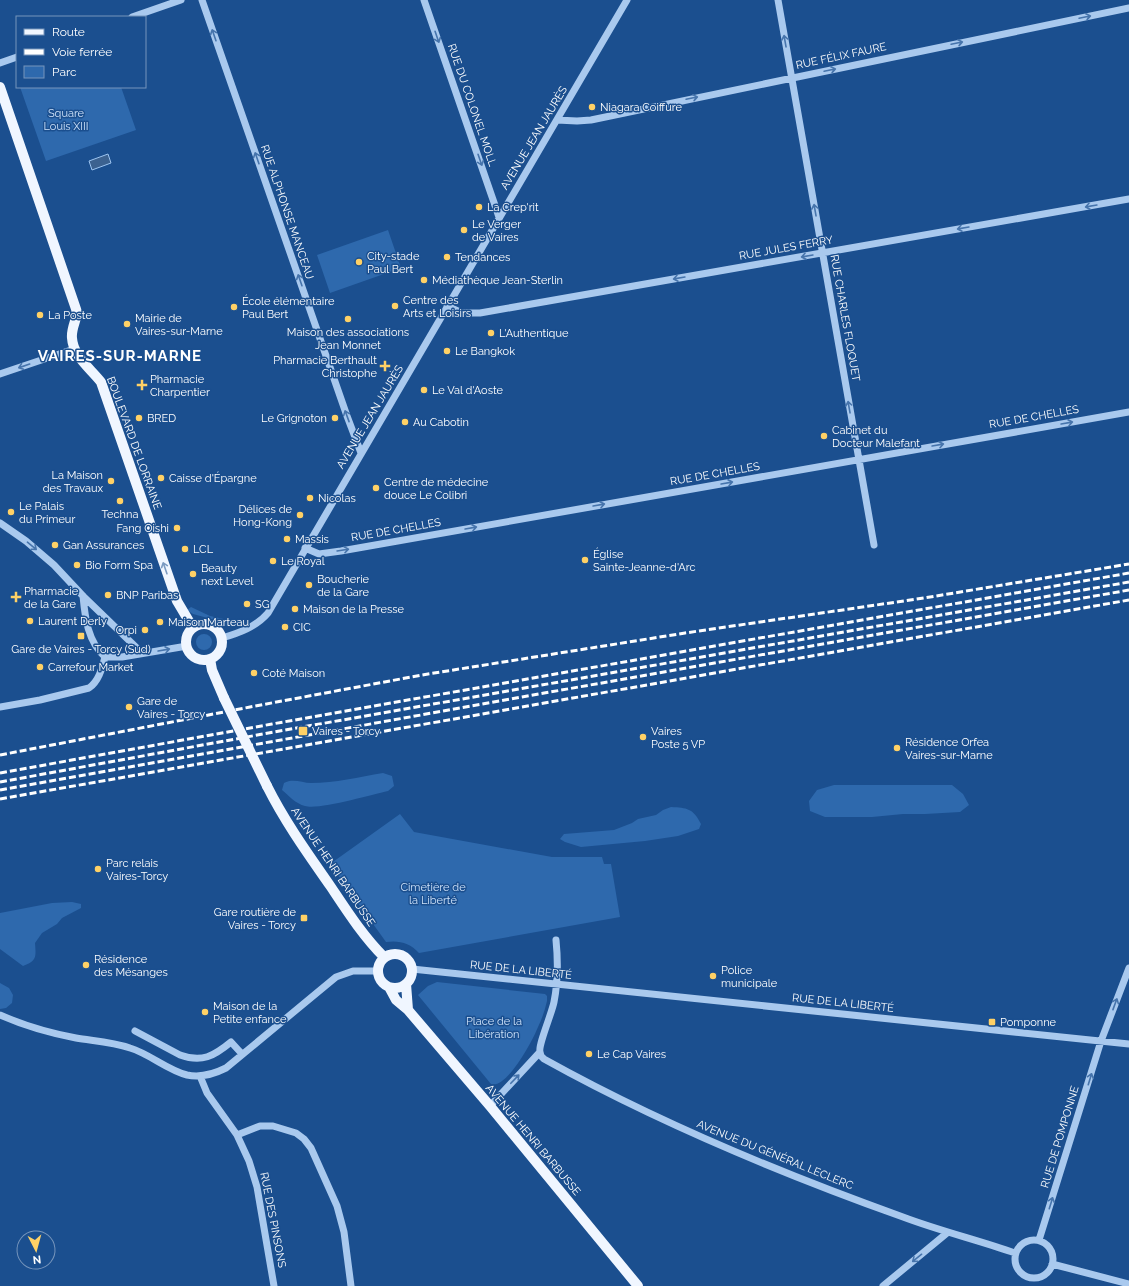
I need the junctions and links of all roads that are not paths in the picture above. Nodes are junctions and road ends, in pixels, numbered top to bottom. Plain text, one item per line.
1 (181, 0) edge
2 (202, 0) edge
3 (424, 0) edge
4 (627, 0) edge
5 (778, 0) edge
6 (1129, 8) edge
7 (135, 16) edge
8 (16, 57) edge
9 (0, 63) edge
10 (792, 78) junction
11 (0, 87) edge
12 (558, 120) junction
13 (1129, 199) edge
14 (499, 217) junction
15 (822, 253) junction
16 (448, 306) junction
17 (74, 349) junction
18 (0, 374) edge
19 (1129, 412) edge
20 (361, 453) junction
21 (859, 459) junction
22 (0, 523) edge
23 (874, 545) dead end
24 (305, 548) junction
25 (83, 596) junction
26 (193, 628) junction
27 (222, 638) junction
28 (187, 646) junction
29 (142, 653) junction
30 (105, 657) junction
31 (210, 659) junction
32 (0, 707) edge
33 (556, 940) dead end
34 (384, 957) junction
35 (1129, 968) edge
36 (412, 969) junction
37 (378, 971) junction
38 (406, 984) junction
39 (556, 985) junction
40 (389, 987) junction
41 (408, 1010) junction
42 (0, 1016) edge
43 (135, 1031) dead end
44 (1102, 1041) junction
45 (1129, 1044) edge
46 (540, 1052) junction
47 (242, 1054) junction
48 (200, 1076) junction
49 (490, 1106) junction
50 (237, 1135) junction
51 (948, 1233) junction
52 (1039, 1240) junction
53 (1015, 1253) junction
54 (1052, 1264) junction
55 (1028, 1278) junction
56 (1129, 1284) edge
57 (274, 1286) edge
58 (351, 1286) edge
59 (638, 1286) edge
60 (883, 1286) edge
61 (1025, 1286) edge

1 - 7 street
20 -> 2 street, RUE ALPHONSE MANCEAU
3 -> 14 street, RUE DU COLONEL MOLL
4 - 12 street, AVENUE JEAN JAURÈS
10 -> 5 street, RUE CHARLES FLOQUET
10 -> 6 street, RUE FÉLIX FAURE
8 - 9 street
12 -> 10 street, RUE FÉLIX FAURE
15 -> 10 street, RUE CHARLES FLOQUET
11 - 17 main road
12 - 14 street, AVENUE JEAN JAURÈS
13 -> 15 street, RUE JULES FERRY
14 - 16 street, AVENUE JEAN JAURÈS
15 -> 16 street, RUE JULES FERRY
21 -> 15 street, RUE CHARLES FLOQUET
16 - 20 street, AVENUE JEAN JAURÈS
17 -> 18 street
26 -> 17 main road, BOULEVARD DE LORRAINE
21 -> 19 street, RUE DE CHELLES
20 - 24 street, AVENUE JEAN JAURÈS
21 - 23 street, RUE CHARLES FLOQUET
24 -> 21 street, RUE DE CHELLES
22 -> 25 street
24 - 27 street, AVENUE JEAN JAURÈS
25 - 29 street
25 - 30 street
26 - 27 main road
26 - 28 main road
27 - 31 main road
29 -> 28 street
28 - 31 main road
29 - 30 street
30 - 32 street
31 - 34 main road, AVENUE HENRI BARBUSSE, bridge
33 - 39 street
34 - 36 main road
34 - 37 main road
44 -> 35 street, RUE DE POMPONNE
36 - 38 main road
36 - 39 street, RUE DE LA LIBERTÉ
37 - 40 main road
37 - 47 street
38 - 40 main road
38 - 41 main road
39 - 44 street, RUE DE LA LIBERTÉ
39 - 46 street
40 - 41 main road, AVENUE HENRI BARBUSSE
41 - 49 main road, AVENUE HENRI BARBUSSE
42 - 48 street
43 - 47 street
44 - 45 street, RUE DE LA LIBERTÉ
52 -> 44 street, RUE DE POMPONNE
49 -> 46 street
46 - 51 street, AVENUE DU GÉNÉRAL LECLERC
47 - 48 street
48 - 50 street, RUE DES PINSONS
49 - 59 main road, AVENUE HENRI BARBUSSE
50 - 57 street, RUE DES PINSONS
50 - 58 street
51 - 53 street, AVENUE DU GÉNÉRAL LECLERC
51 -> 60 street
52 - 53 street
52 - 54 street
53 - 55 street
54 - 55 street
54 - 56 street
55 - 61 street

